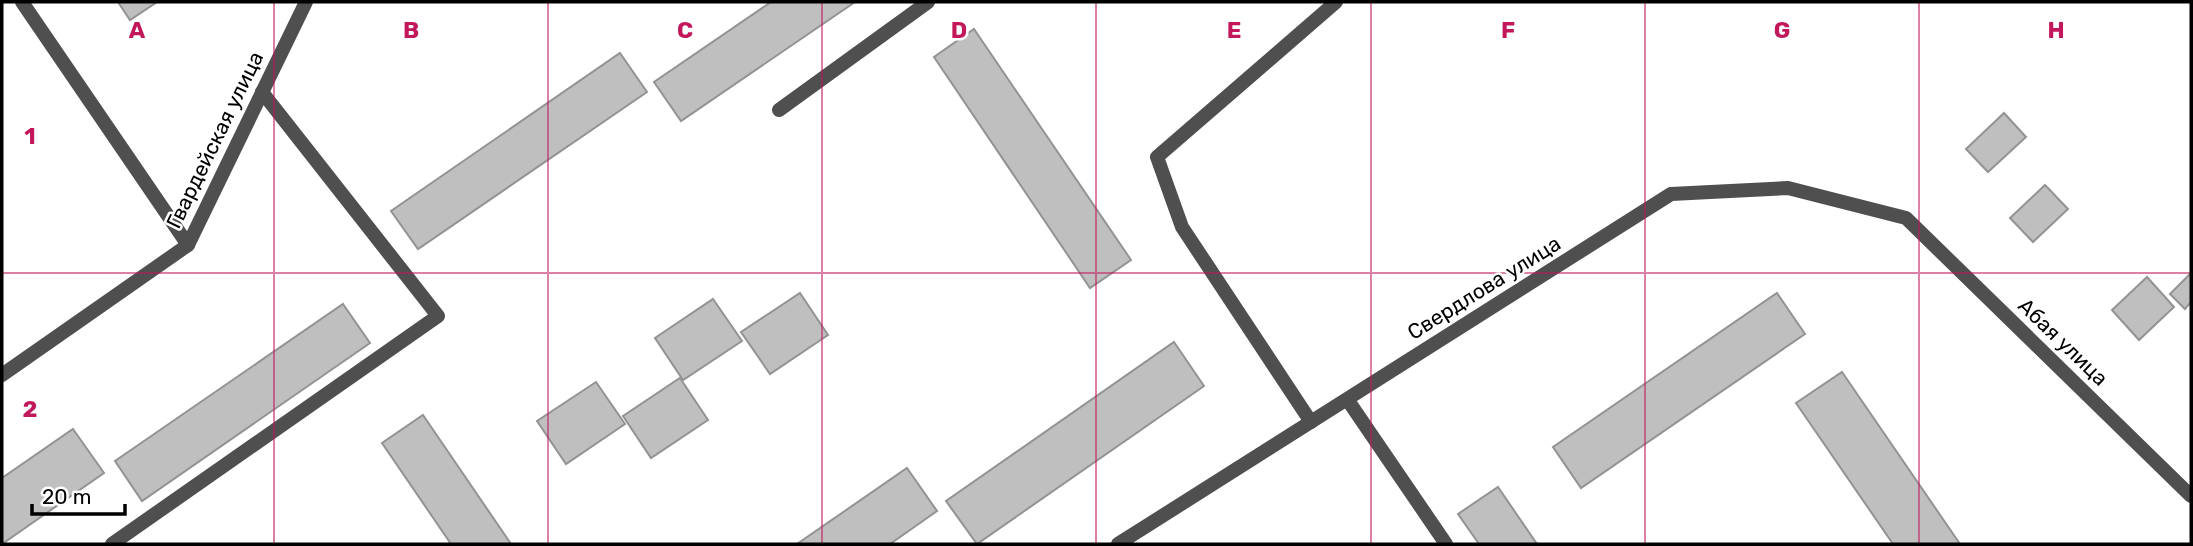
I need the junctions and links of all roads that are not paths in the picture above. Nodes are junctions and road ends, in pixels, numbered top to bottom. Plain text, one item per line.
1 (22, 2) edge
2 (306, 2) edge
3 (928, 2) edge
4 (1336, 2) edge
5 (262, 92) junction
6 (779, 110) dead end
7 (1906, 218) joint
8 (188, 245) junction
9 (2, 375) edge
10 (1347, 399) junction
11 (1311, 422) junction
12 (2191, 496) edge
13 (112, 544) edge
14 (1118, 544) edge
15 (1446, 544) edge

1 - 8 street
2 - 5 street, Гвардейская улица
3 - 6 street
4 - 11 street
5 - 8 street, Гвардейская улица
5 - 13 street
7 - 10 street, Свердлова улица
7 - 12 street, Абая улица
8 - 9 street, Гвардейская улица
10 - 11 street, Свердлова улица
10 - 15 street
11 - 14 street, Свердлова улица

